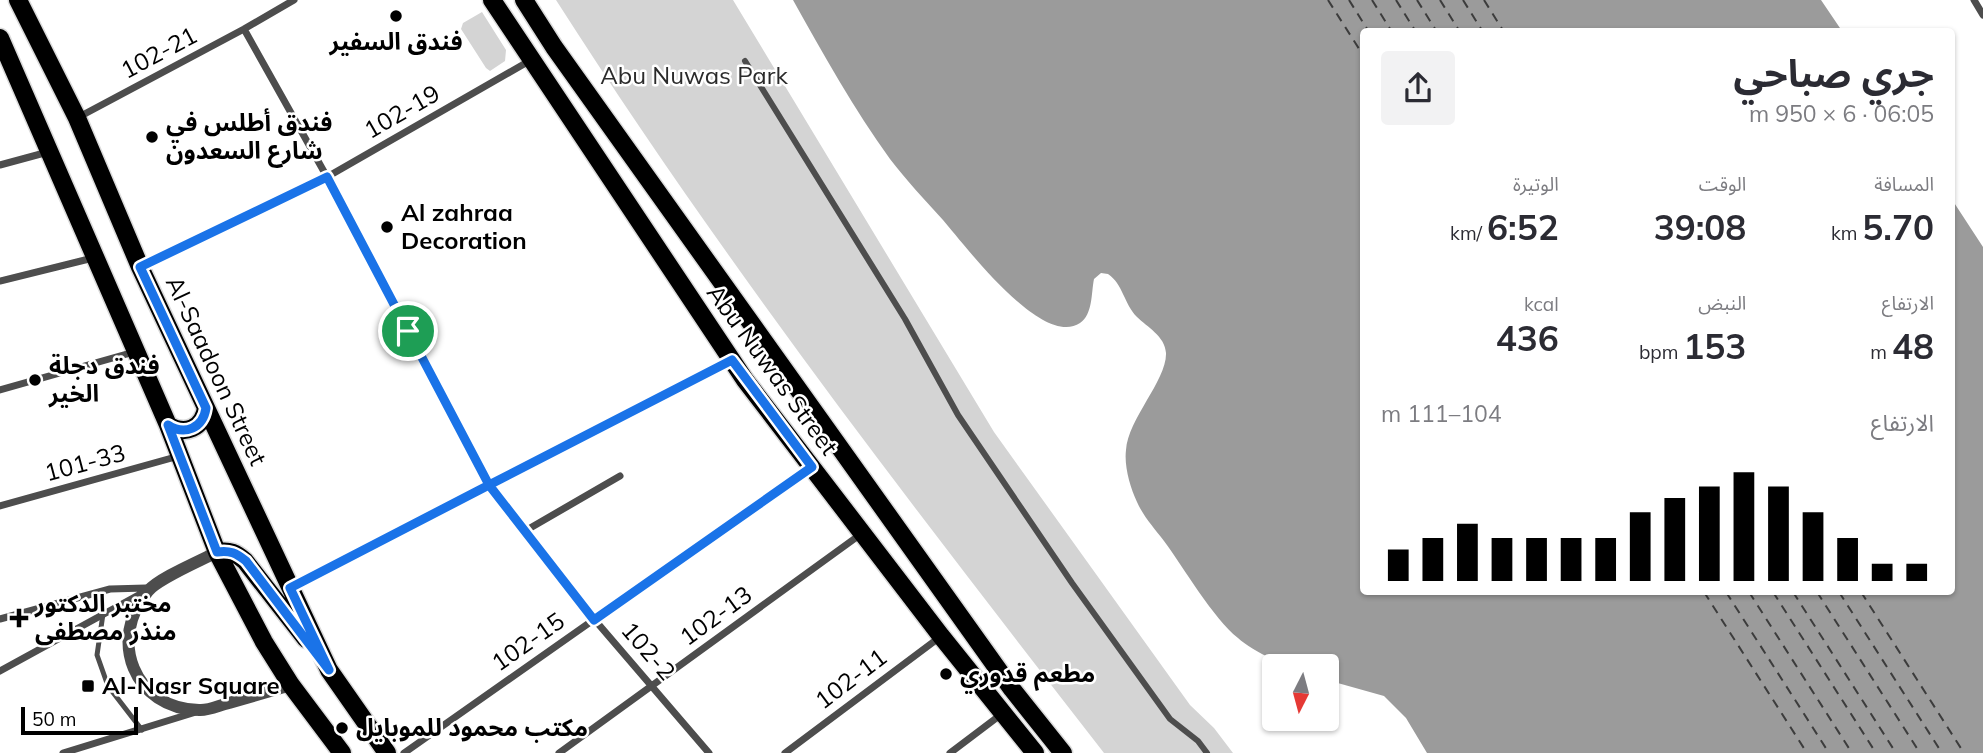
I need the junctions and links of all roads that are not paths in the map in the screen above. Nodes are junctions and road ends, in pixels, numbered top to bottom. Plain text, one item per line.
1 (18, 0) edge
2 (27, 0) edge
3 (294, 0) edge
4 (492, 0) edge
5 (524, 0) edge
6 (1974, 0) edge
7 (1983, 15) edge
8 (28, 21) junction
9 (244, 30) junction
10 (0, 38) edge
11 (4, 58) edge
12 (531, 60) junction
13 (745, 61) dead end
14 (77, 118) junction
15 (48, 152) junction
16 (0, 165) edge
17 (327, 177) junction
18 (94, 258) junction
19 (140, 267) junction
20 (0, 281) edge
21 (135, 351) junction
22 (732, 360) junction
23 (0, 390) edge
24 (206, 408) junction
25 (168, 425) junction
26 (180, 456) junction
27 (812, 467) junction
28 (620, 476) dead end
29 (489, 485) junction
30 (0, 506) edge
31 (525, 531) junction
32 (861, 533) junction
33 (217, 552) junction
34 (151, 588) junction
35 (290, 588) junction
36 (103, 614) junction
37 (0, 619) edge
38 (594, 620) junction
39 (941, 636) junction
40 (329, 670) junction
41 (0, 671) edge
42 (291, 685) junction
43 (653, 687) junction
44 (202, 711) junction
45 (1003, 713) junction
46 (142, 730) junction
47 (63, 753) edge
48 (342, 753) edge
49 (387, 753) edge
50 (404, 753) edge
51 (559, 753) edge
52 (709, 753) edge
53 (785, 753) edge
54 (950, 753) edge
55 (1035, 753) edge
56 (1063, 753) edge
57 (1207, 753) edge

1 - 8 main road, Al-Saadoon Street
2 - 8 lane
3 - 9 street, 102-21
4 - 12 main road, Abu Nuwas Street
5 - 56 main road, Abu Nuwas Street
6 - 7 street
8 - 14 main road, Al-Saadoon Street
9 - 14 street, 102-21
9 - 17 street, 102-2
10 - 11 main road
11 - 15 main road
12 - 17 street, 102-19
12 - 22 main road, Abu Nuwas Street
13 - 57 street
14 - 19 main road, Al-Saadoon Street
15 - 16 street
15 - 18 main road
17 - 19 street, 102-19
17 - 29 street, 102-2
18 - 20 street
18 - 21 main road
19 - 24 main road, Al-Saadoon Street
21 - 23 street
21 - 25 main road
22 - 27 main road, Abu Nuwas Street
22 - 29 street
24 - 25 main road
24 - 35 main road, Al-Saadoon Street
25 - 26 main road
26 - 30 street, 101-33
26 - 33 main road
27 - 32 main road, Abu Nuwas Street
27 - 38 street, 102-15
28 - 31 street
29 - 31 street, 102-2
29 - 35 street
31 - 38 street, 102-2
32 - 39 main road, Abu Nuwas Street
32 - 43 street, 102-13
33 - 34 street
33 - 40 main road
33 - 42 main road
34 - 36 street
34 - 37 street
34 - 44 street
35 - 40 main road, Al-Saadoon Street
36 - 41 street
36 - 46 lane
38 - 43 street, 102-2
38 - 50 street, 102-15
39 - 45 main road, Abu Nuwas Street
39 - 53 street, 102-11
40 - 49 main road, Al-Saadoon Street
42 - 44 street
42 - 48 main road
43 - 51 street, 102-13
43 - 52 street, 102-2
44 - 46 street
45 - 54 street
45 - 55 main road, Abu Nuwas Street
46 - 47 street

